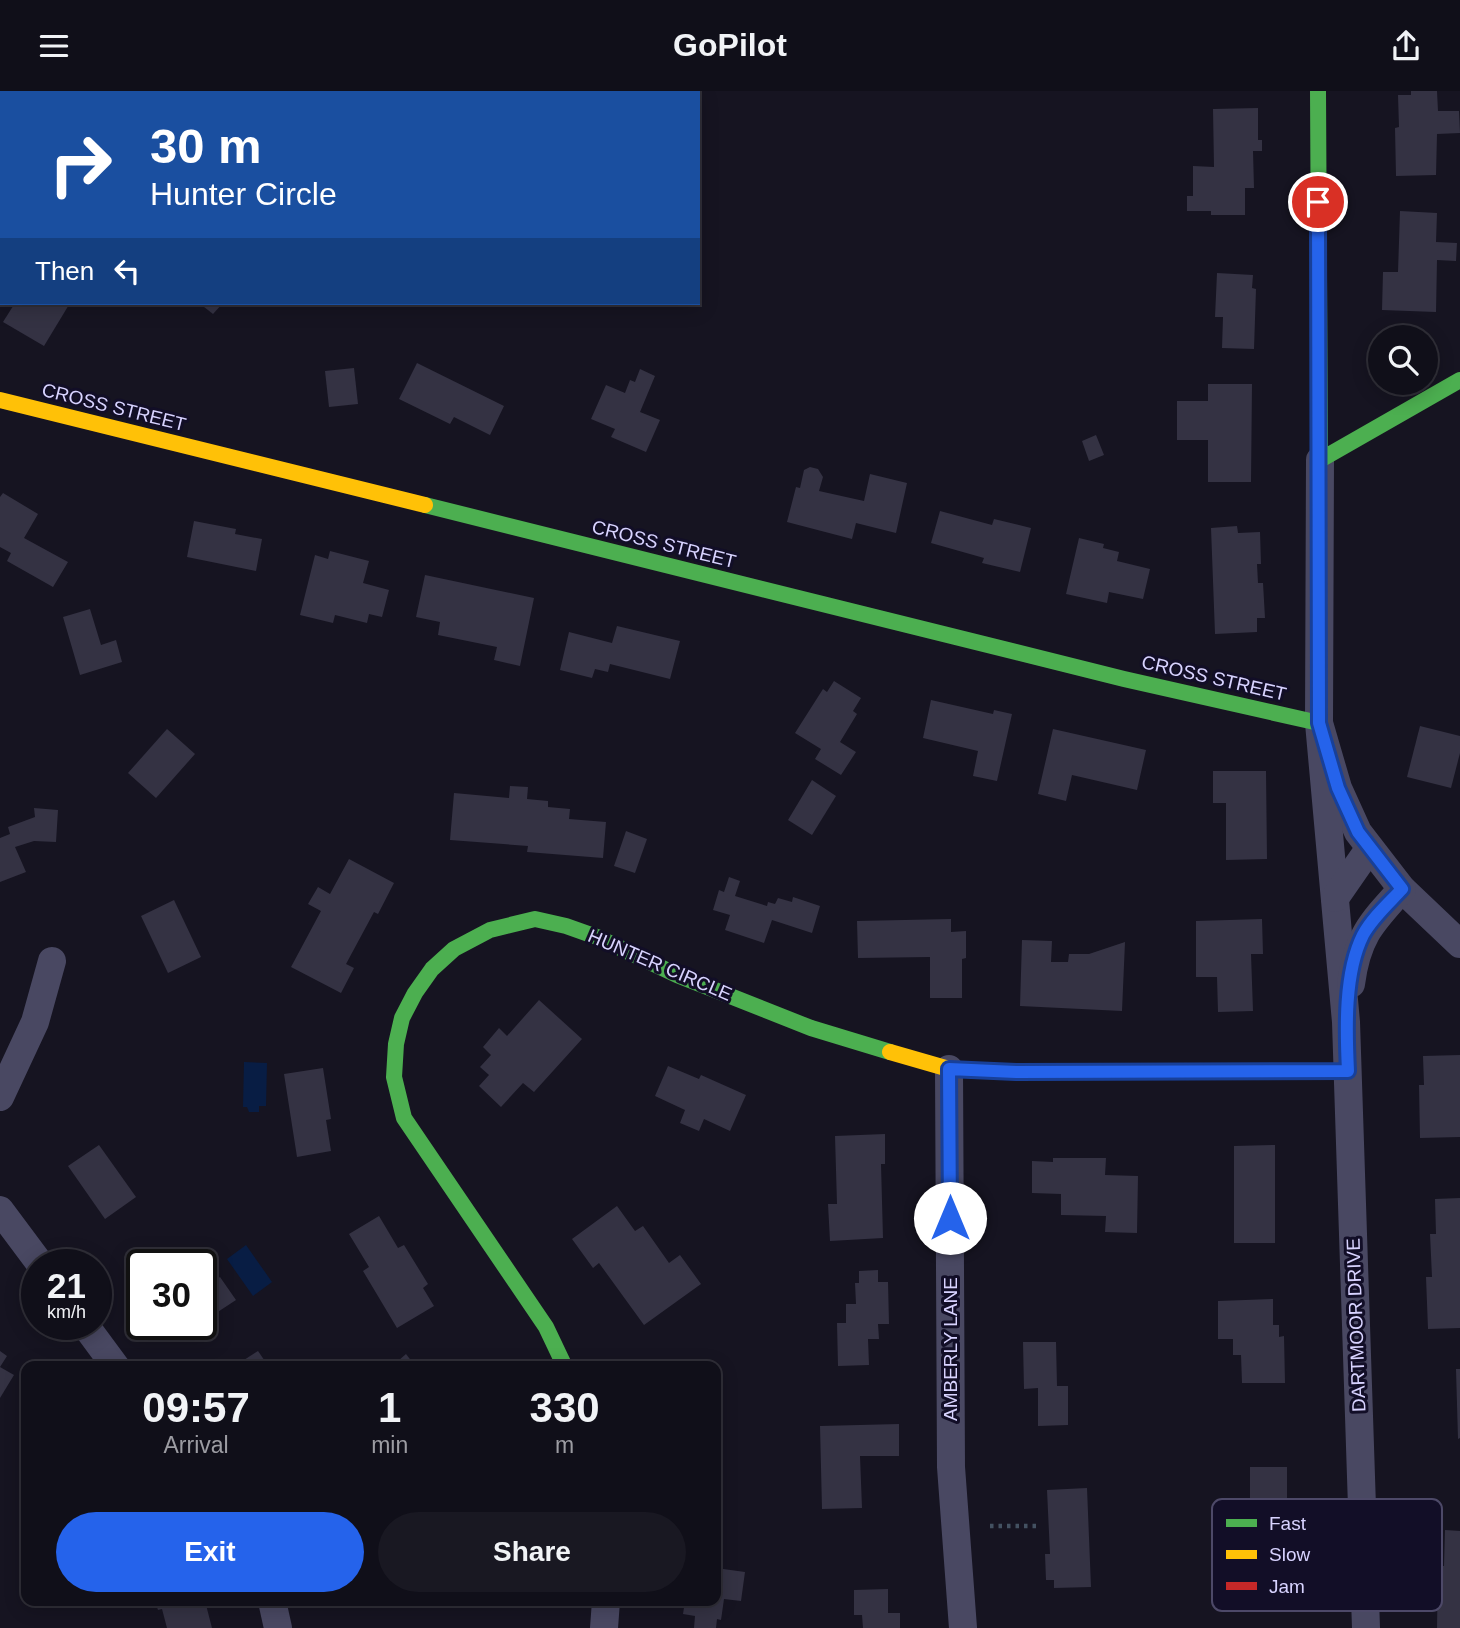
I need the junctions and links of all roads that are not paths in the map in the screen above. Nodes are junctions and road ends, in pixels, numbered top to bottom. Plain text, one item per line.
1 (1318, 91) edge
2 (1460, 380) edge
3 (0, 400) edge
4 (1320, 460) junction
5 (1319, 723) junction
6 (1369, 849) junction
7 (1402, 889) junction
8 (1335, 898) junction
9 (1460, 944) edge
10 (51, 961) dead end
11 (1346, 1022) junction
12 (949, 1069) junction
13 (1348, 1071) junction
14 (0, 1097) edge
15 (0, 1210) edge
16 (29, 1249) edge
17 (96, 1340) edge
18 (112, 1361) edge
19 (562, 1361) edge
20 (1362, 1499) edge
21 (273, 1606) edge
22 (606, 1606) edge
23 (278, 1628) edge
24 (604, 1628) edge
25 (963, 1628) edge

1 - 4 street
2 - 4 street
3 - 5 street, CROSS STREET
4 - 5 street
5 - 6 street
5 - 8 street, DARTMOOR DRIVE
6 - 7 street
6 - 8 street
7 - 9 street
7 - 11 street, DARTMOOR DRIVE
8 - 11 street, DARTMOOR DRIVE
10 - 14 street
11 - 13 street, DARTMOOR DRIVE
12 - 13 street, HUNTER CIRCLE
12 - 19 street, HUNTER CIRCLE
12 - 25 street, AMBERLY LANE
13 - 20 street, DARTMOOR DRIVE
15 - 16 street
17 - 18 street
21 - 23 street
22 - 24 street

